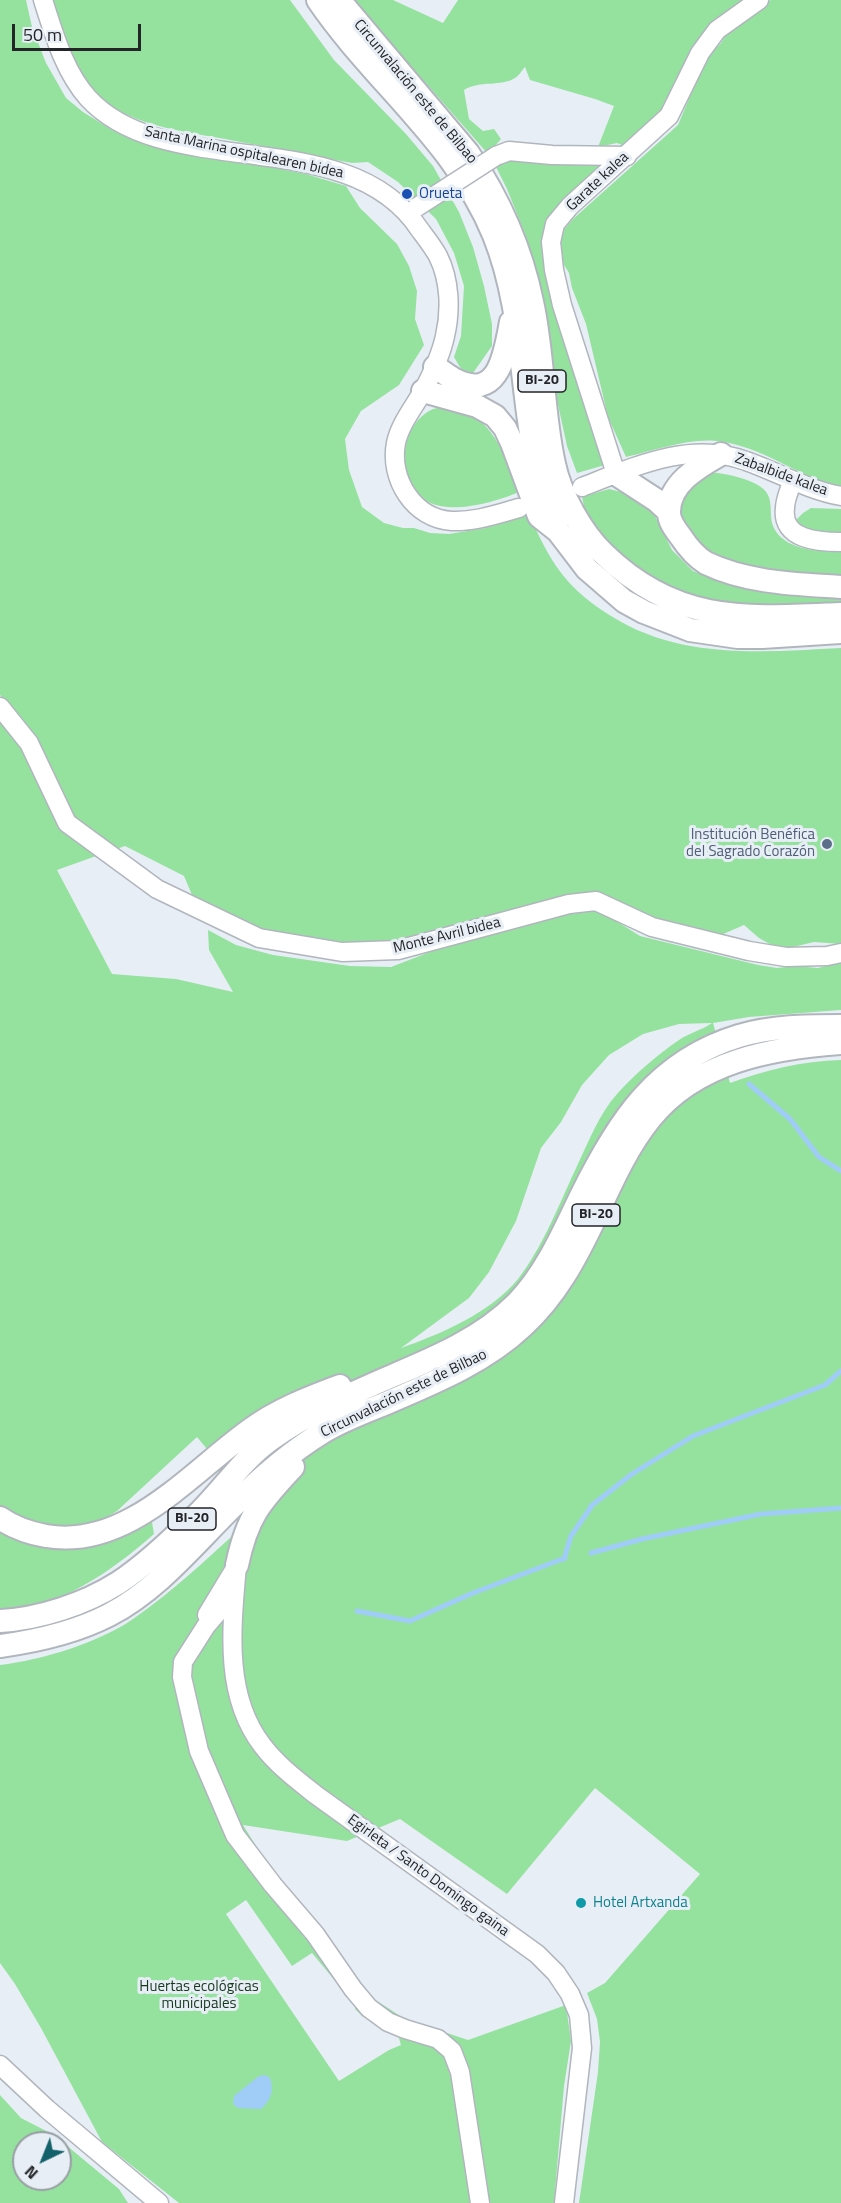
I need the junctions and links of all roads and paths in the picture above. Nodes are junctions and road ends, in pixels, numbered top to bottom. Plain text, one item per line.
1 (43, 0) edge
2 (318, 0) edge
3 (339, 0) edge
4 (759, 0) edge
5 (627, 156) junction
6 (412, 210) junction
7 (514, 306) junction
8 (435, 367) junction
9 (430, 393) junction
10 (721, 454) junction
11 (616, 474) junction
12 (792, 481) junction
13 (582, 487) dead end
14 (841, 496) edge
15 (519, 508) dead end
16 (669, 512) junction
17 (558, 531) junction
18 (841, 542) edge
19 (841, 587) edge
20 (841, 614) edge
21 (841, 632) edge
22 (0, 706) edge
23 (841, 953) edge
24 (841, 1026) edge
25 (841, 1043) edge
26 (368, 1387) junction
27 (359, 1414) junction
28 (0, 1518) edge
29 (237, 1565) junction
30 (234, 1602) junction
31 (0, 1621) edge
32 (195, 1642) junction
33 (0, 1646) edge
34 (0, 2065) edge
35 (159, 2203) edge
36 (480, 2203) edge
37 (564, 2203) edge

1 - 6 street, Santa Marina ospitalearen bidea
2 - 7 main road, Circunvalación este de Bilbao / BI-20
3 - 20 main road, Circunvalación este de Bilbao / BI-20
4 - 5 street, Garate kalea
5 - 6 street, bridge
5 - 11 street, Garate kalea
6 - 8 street, Santa Marina ospitalearen bidea
7 - 8 main road
7 - 17 main road, Circunvalación este de Bilbao / BI-20
8 - 9 street, Santa Marina ospitalearen bidea
9 - 15 street
9 - 17 main road
10 - 11 street, Zabalbide kalea
10 - 12 street, Zabalbide kalea
10 - 16 main road
11 - 13 street, Zabalbide kalea
11 - 16 main road
12 - 14 street, Zabalbide kalea
12 - 18 street
16 - 19 main road
17 - 21 main road, BI-20
22 - 23 street, Monte Avril bidea
24 - 26 main road, Circunvalación este de Bilbao / BI-20
25 - 27 main road, Circunvalación este de Bilbao / BI-20
26 - 28 main road
26 - 31 main road, Circunvalación este de Bilbao / BI-20
27 - 29 main road
27 - 33 main road, Circunvalación este de Bilbao / BI-20
29 - 30 street, Egirleta / Santo Domingo gaina
29 - 32 street
30 - 32 street
30 - 37 street, Egirleta / Santo Domingo gaina
32 - 36 street
34 - 35 street

